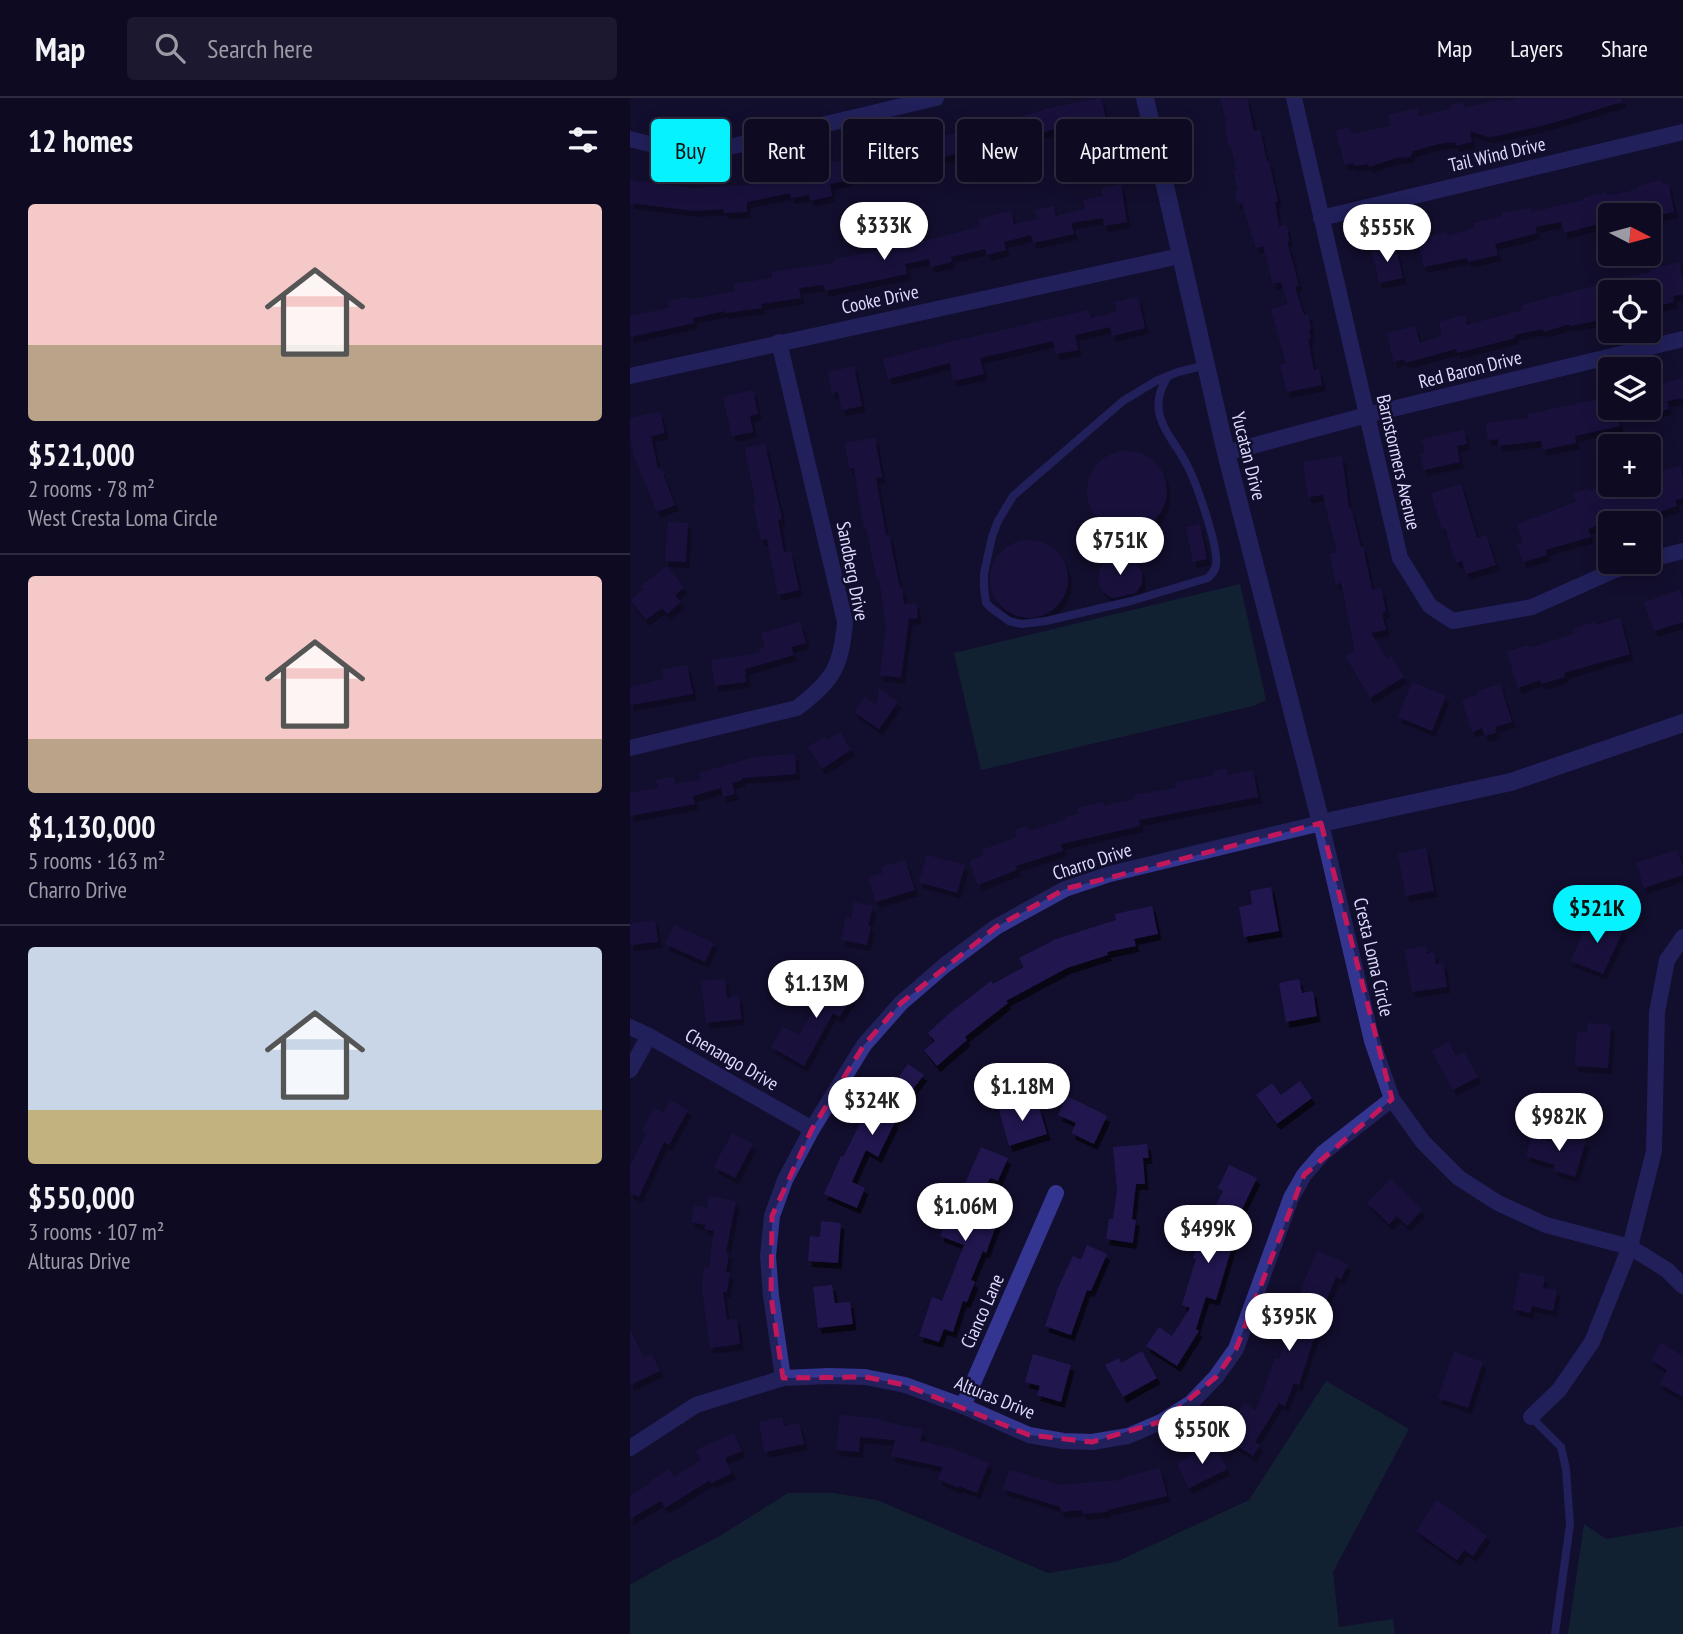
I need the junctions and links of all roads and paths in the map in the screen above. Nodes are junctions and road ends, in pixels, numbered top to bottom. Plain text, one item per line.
1 (936, 98) edge
2 (1145, 98) edge
3 (1294, 98) edge
4 (1683, 132) edge
5 (630, 139) edge
6 (1321, 218) junction
7 (1180, 256) junction
8 (1683, 339) edge
9 (779, 342) junction
10 (1206, 365) junction
11 (630, 376) edge
12 (1168, 376) junction
13 (1367, 415) junction
14 (1226, 453) junction
15 (1683, 551) edge
16 (1661, 557) edge
17 (1606, 574) edge
18 (1683, 723) edge
19 (630, 748) edge
20 (1321, 823) junction
21 (1683, 937) edge
22 (630, 1027) edge
23 (649, 1036) junction
24 (630, 1070) edge
25 (1391, 1099) junction
26 (812, 1129) junction
27 (1056, 1193) dead end
28 (1630, 1247) junction
29 (1683, 1286) edge
30 (783, 1378) junction
31 (963, 1406) junction
32 (1531, 1417) joint
33 (630, 1448) edge
34 (1555, 1634) edge

1 - 5 street
2 - 7 street, Yucatan Drive
3 - 6 street, Barnstormers Avenue
4 - 6 street, Tail Wind Drive
6 - 13 street, Barnstormers Avenue
7 - 9 street, Cooke Drive
7 - 10 street, Yucatan Drive
8 - 13 street, Red Baron Drive
9 - 11 street, Cooke Drive
9 - 19 street, Sandberg Drive
10 - 12 lane
10 - 14 street, Yucatan Drive
12 - 12 lane
13 - 14 street, Red Baron Drive
13 - 17 street, Barnstormers Avenue
14 - 20 street, Yucatan Drive
15 - 16 street
18 - 20 street, Charro Drive
20 - 25 street, Cresta Loma Circle
20 - 26 street, Charro Drive
21 - 28 street
22 - 23 street, Chenango Drive
23 - 24 street
23 - 26 street, Chenango Drive
25 - 28 street, Cresta Loma Circle
25 - 31 street, Alturas Drive
26 - 30 street, Charro Drive
27 - 31 street, Cianco Lane
28 - 29 street, Cresta Loma Circle
28 - 32 street
30 - 31 street, Alturas Drive
30 - 33 street, Alturas Drive
32 - 34 lane

